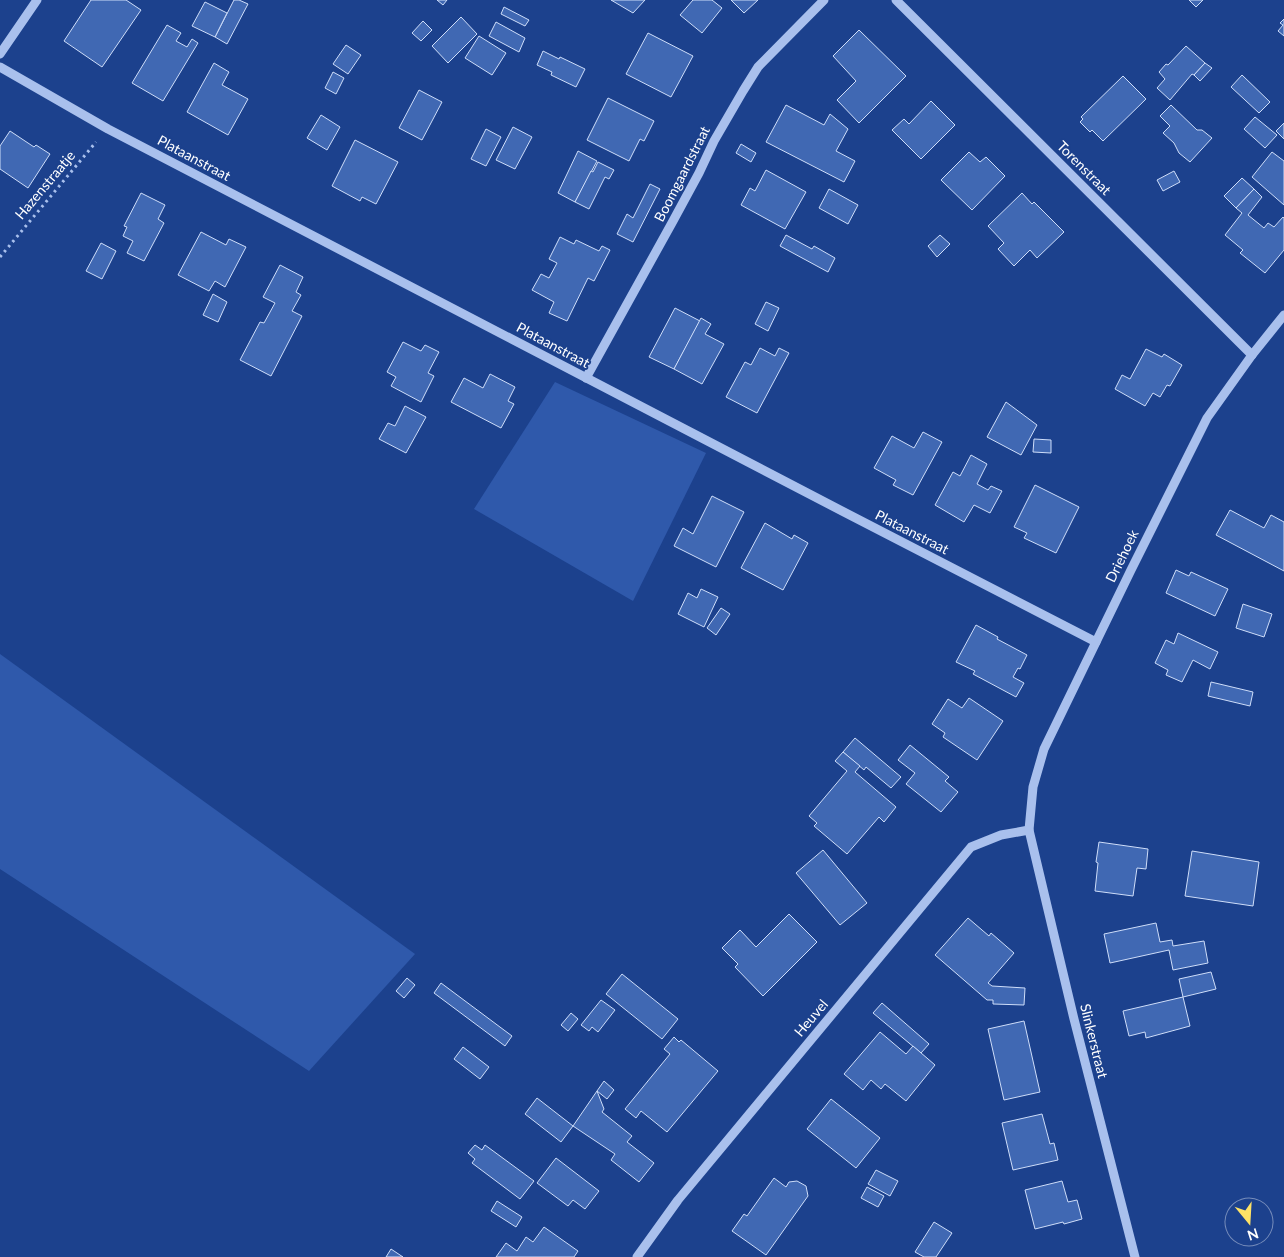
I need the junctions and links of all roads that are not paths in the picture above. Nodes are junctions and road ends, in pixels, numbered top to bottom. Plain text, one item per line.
1 (37, 0) edge
2 (824, 0) edge
3 (896, 0) edge
4 (0, 54) edge
5 (0, 67) edge
6 (1284, 315) edge
7 (1252, 355) junction
8 (586, 378) junction
9 (1096, 642) junction
10 (1030, 830) junction
11 (637, 1257) edge
12 (1135, 1257) edge

1 - 4 street
2 - 8 street, Boomgaardstraat
3 - 7 street, Torenstraat
5 - 8 street, Plataanstraat
6 - 7 street, Driehoek
7 - 9 street, Driehoek
8 - 9 street, Plataanstraat
9 - 10 street, Driehoek
10 - 11 street, Heuvel
10 - 12 street, Slinkerstraat

